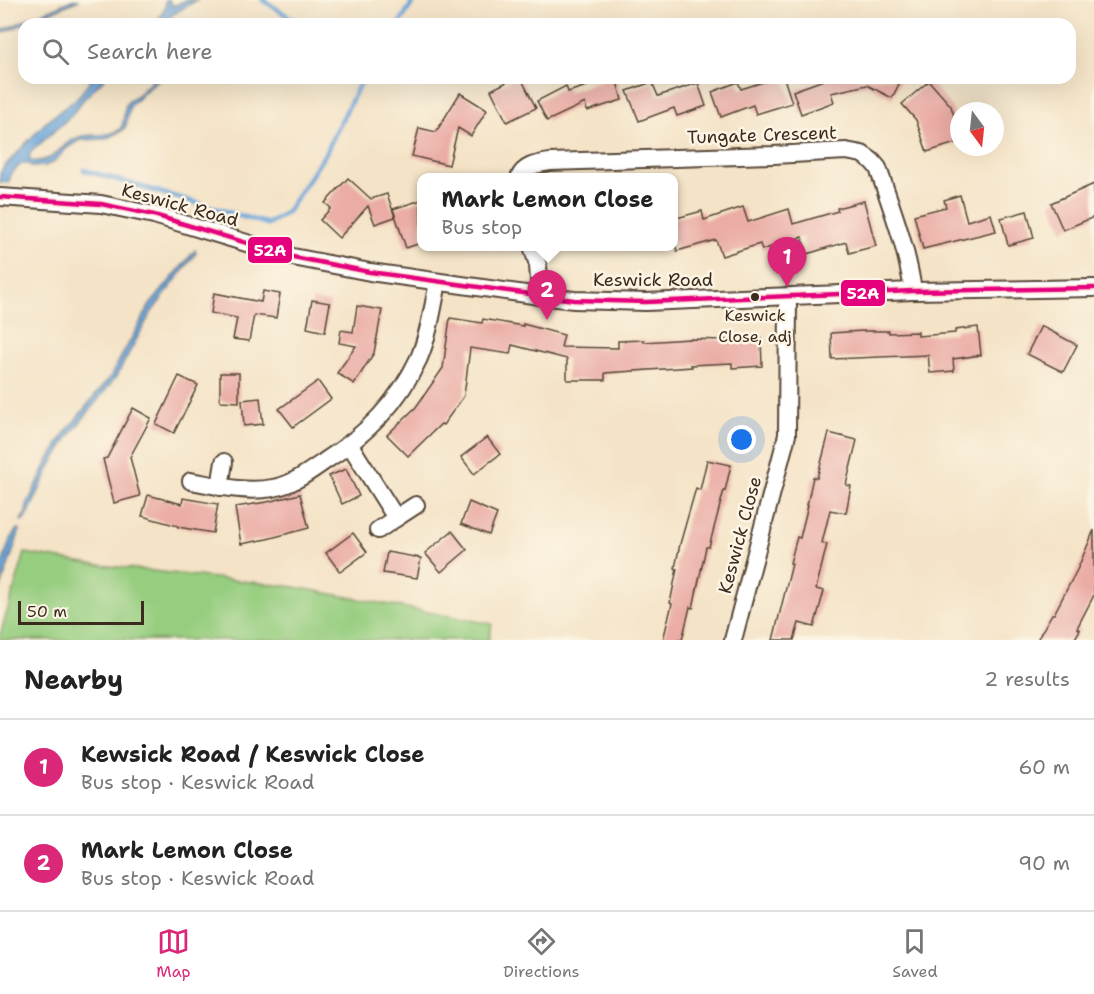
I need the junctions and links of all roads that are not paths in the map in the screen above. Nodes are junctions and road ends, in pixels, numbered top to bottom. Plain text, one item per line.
1 (521, 173) edge
2 (3, 197) edge
3 (533, 251) edge
4 (438, 282) junction
5 (1094, 288) edge
6 (913, 291) junction
7 (540, 296) junction
8 (788, 297) junction
9 (350, 445) junction
10 (224, 462) dead end
11 (191, 481) dead end
12 (220, 487) junction
13 (416, 505) dead end
14 (396, 518) junction
15 (378, 530) dead end
16 (733, 640) edge

1 - 6 street, Tungate Crescent
2 - 4 street, Keswick Road
3 - 7 street
4 - 7 street, Keswick Road
4 - 9 street
5 - 6 street, Keswick Road
6 - 8 street, Keswick Road
7 - 8 street, Keswick Road
8 - 16 street, Keswick Close
9 - 12 street
9 - 14 street
10 - 12 street
11 - 12 street
13 - 14 street
14 - 15 street

